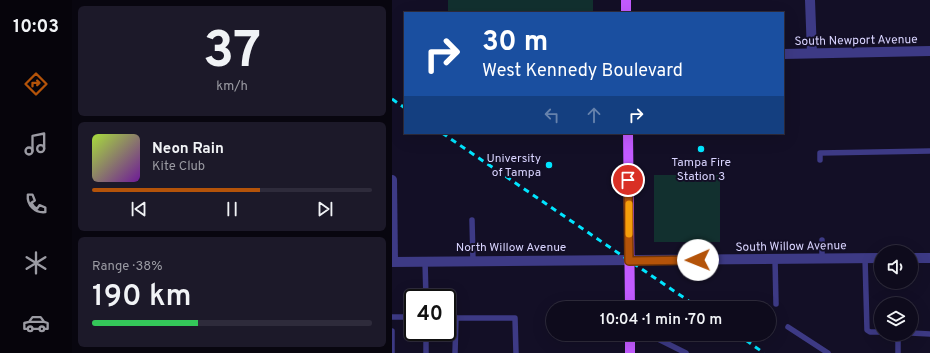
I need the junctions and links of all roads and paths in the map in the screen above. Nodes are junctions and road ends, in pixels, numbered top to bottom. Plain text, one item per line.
1 (626, 0) edge
2 (810, 0) edge
3 (626, 12) edge
4 (930, 52) edge
5 (812, 53) junction
6 (784, 54) edge
7 (628, 134) edge
8 (930, 150) edge
9 (820, 160) dead end
10 (392, 180) edge
11 (472, 220) dead end
12 (822, 240) dead end
13 (865, 258) junction
14 (874, 258) edge
15 (918, 258) edge
16 (930, 258) edge
17 (775, 259) junction
18 (822, 259) junction
19 (473, 260) junction
20 (425, 261) junction
21 (629, 261) junction
22 (392, 262) edge
23 (426, 289) edge
24 (630, 301) edge
25 (776, 301) edge
26 (392, 317) edge
27 (404, 317) edge
28 (456, 318) edge
29 (788, 327) dead end
30 (392, 331) edge
31 (874, 332) edge
32 (918, 333) edge
33 (930, 334) edge
34 (426, 341) edge
35 (455, 341) edge
36 (630, 341) edge
37 (662, 341) edge
38 (898, 341) edge
39 (392, 353) edge
40 (426, 353) edge
41 (455, 353) edge
42 (516, 353) edge
43 (630, 353) edge
44 (686, 353) edge
45 (828, 353) edge
46 (898, 353) edge

1 - 3 main road
2 - 5 street
4 - 5 street, South Newport Avenue
5 - 6 street, South Newport Avenue
7 - 21 main road
8 - 9 lane
10 - 22 street
11 - 19 lane
12 - 18 lane
13 - 14 street, South Willow Avenue
13 - 18 street, South Willow Avenue
13 - 31 lane
15 - 16 street
17 - 18 street, South Willow Avenue
17 - 21 street, South Willow Avenue
17 - 25 lane
19 - 20 street, North Willow Avenue
19 - 21 street, North Willow Avenue
20 - 22 street, North Willow Avenue
20 - 23 lane
21 - 24 main road
26 - 27 lane
28 - 42 lane
29 - 45 lane
30 - 39 lane
32 - 33 lane
34 - 40 lane
35 - 41 lane
36 - 43 main road
37 - 44 lane
38 - 46 lane

